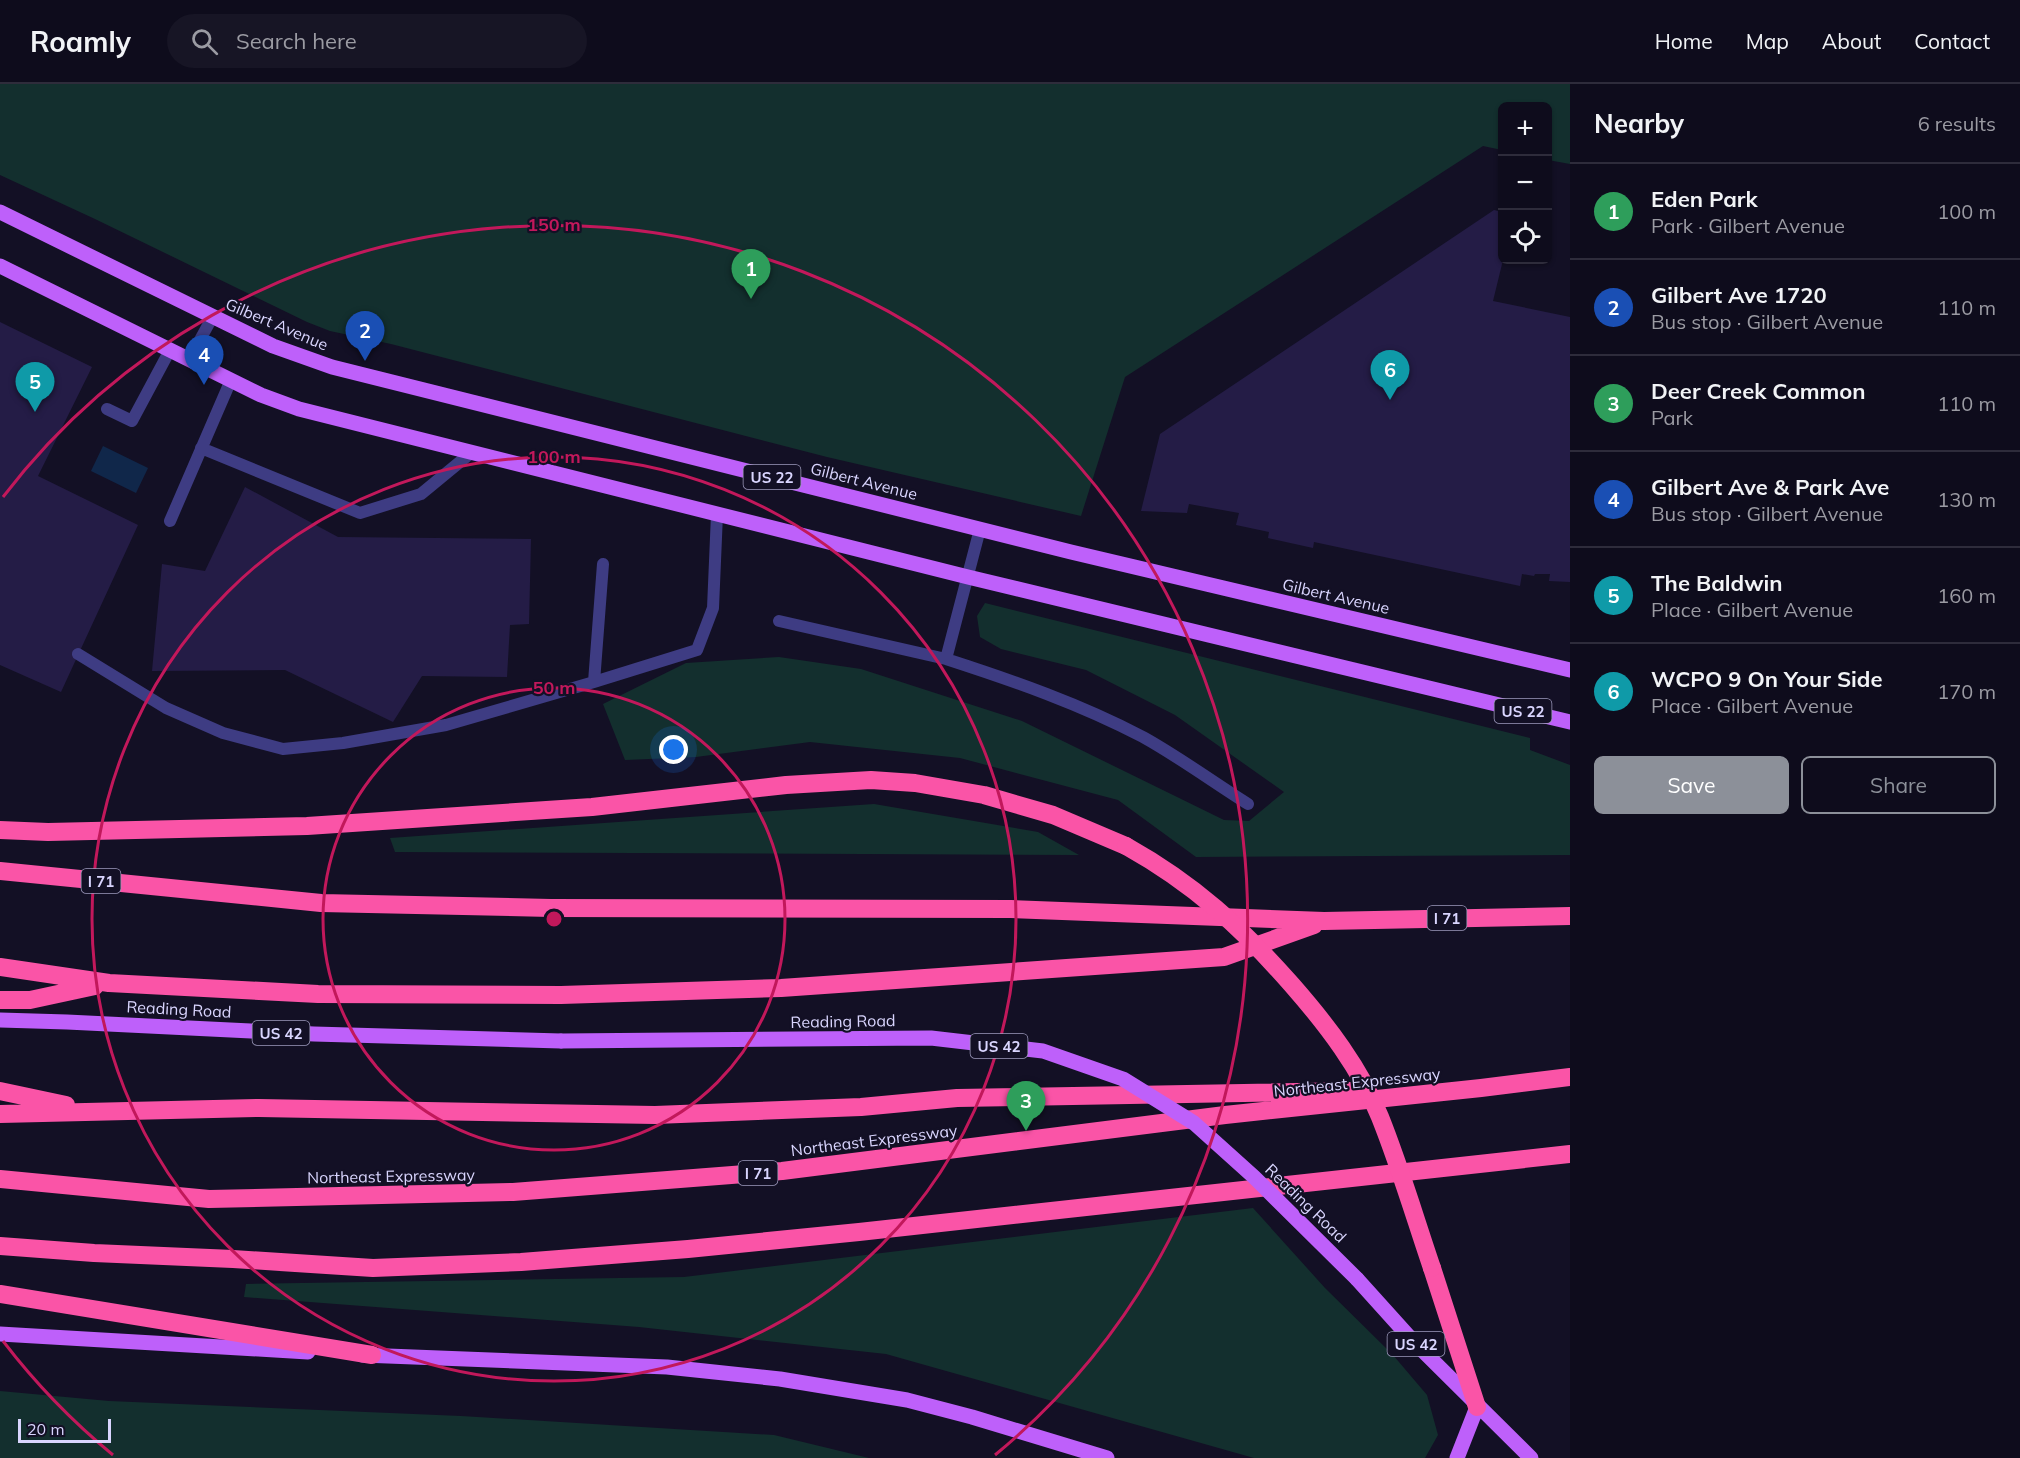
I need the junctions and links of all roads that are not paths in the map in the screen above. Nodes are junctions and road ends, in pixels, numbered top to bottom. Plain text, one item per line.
1 (0, 212) edge
2 (0, 266) edge
3 (213, 316) junction
4 (170, 350) junction
5 (189, 360) junction
6 (231, 380) junction
7 (107, 409) dead end
8 (201, 448) junction
9 (472, 452) junction
10 (717, 514) junction
11 (170, 521) dead end
12 (980, 529) junction
13 (603, 564) dead end
14 (968, 577) junction
15 (778, 621) dead end
16 (78, 654) dead end
17 (946, 659) junction
18 (1570, 670) edge
19 (594, 682) junction
20 (1543, 716) junction
21 (1570, 722) edge
22 (1570, 734) edge
23 (1248, 804) dead end
24 (0, 830) edge
25 (0, 871) edge
26 (1570, 916) edge
27 (1324, 921) junction
28 (0, 967) edge
29 (109, 983) junction
30 (0, 1000) edge
31 (0, 1020) edge
32 (1570, 1077) edge
33 (1481, 1089) junction
34 (0, 1091) edge
35 (95, 1111) junction
36 (0, 1114) edge
37 (1570, 1154) edge
38 (0, 1179) edge
39 (0, 1246) edge
40 (0, 1294) edge
41 (0, 1334) edge
42 (372, 1355) junction
43 (1477, 1407) junction
44 (1107, 1458) edge
45 (1457, 1458) edge
46 (1531, 1458) edge

1 - 3 main road, Gilbert Avenue / US 22
2 - 4 main road, US 22
3 - 5 lane
3 - 12 main road, Gilbert Avenue / US 22
4 - 5 main road, US 22
4 - 7 lane
5 - 6 main road, US 22
6 - 8 lane
6 - 9 main road, US 22
8 - 9 lane
8 - 11 lane
9 - 10 main road, US 22
10 - 14 main road, US 22
10 - 19 lane
12 - 14 lane
12 - 18 main road, Gilbert Avenue / US 22
13 - 19 lane
14 - 17 lane
14 - 20 main road, US 22
15 - 17 lane
16 - 19 lane
17 - 23 lane
20 - 21 main road, US 22
20 - 22 main road
24 - 43 highway, bridge
25 - 27 highway, I 71
26 - 27 highway, I 71
27 - 29 highway
28 - 29 highway
29 - 30 highway
31 - 43 main road, Reading Road / US 42, bridge
32 - 33 highway, Northeast Expressway / I 71
33 - 35 highway
33 - 38 highway, Northeast Expressway / I 71
34 - 35 highway
35 - 36 highway
37 - 39 highway
40 - 42 highway
41 - 42 main road
42 - 44 main road
43 - 45 main road
43 - 46 main road, Reading Road / US 42

